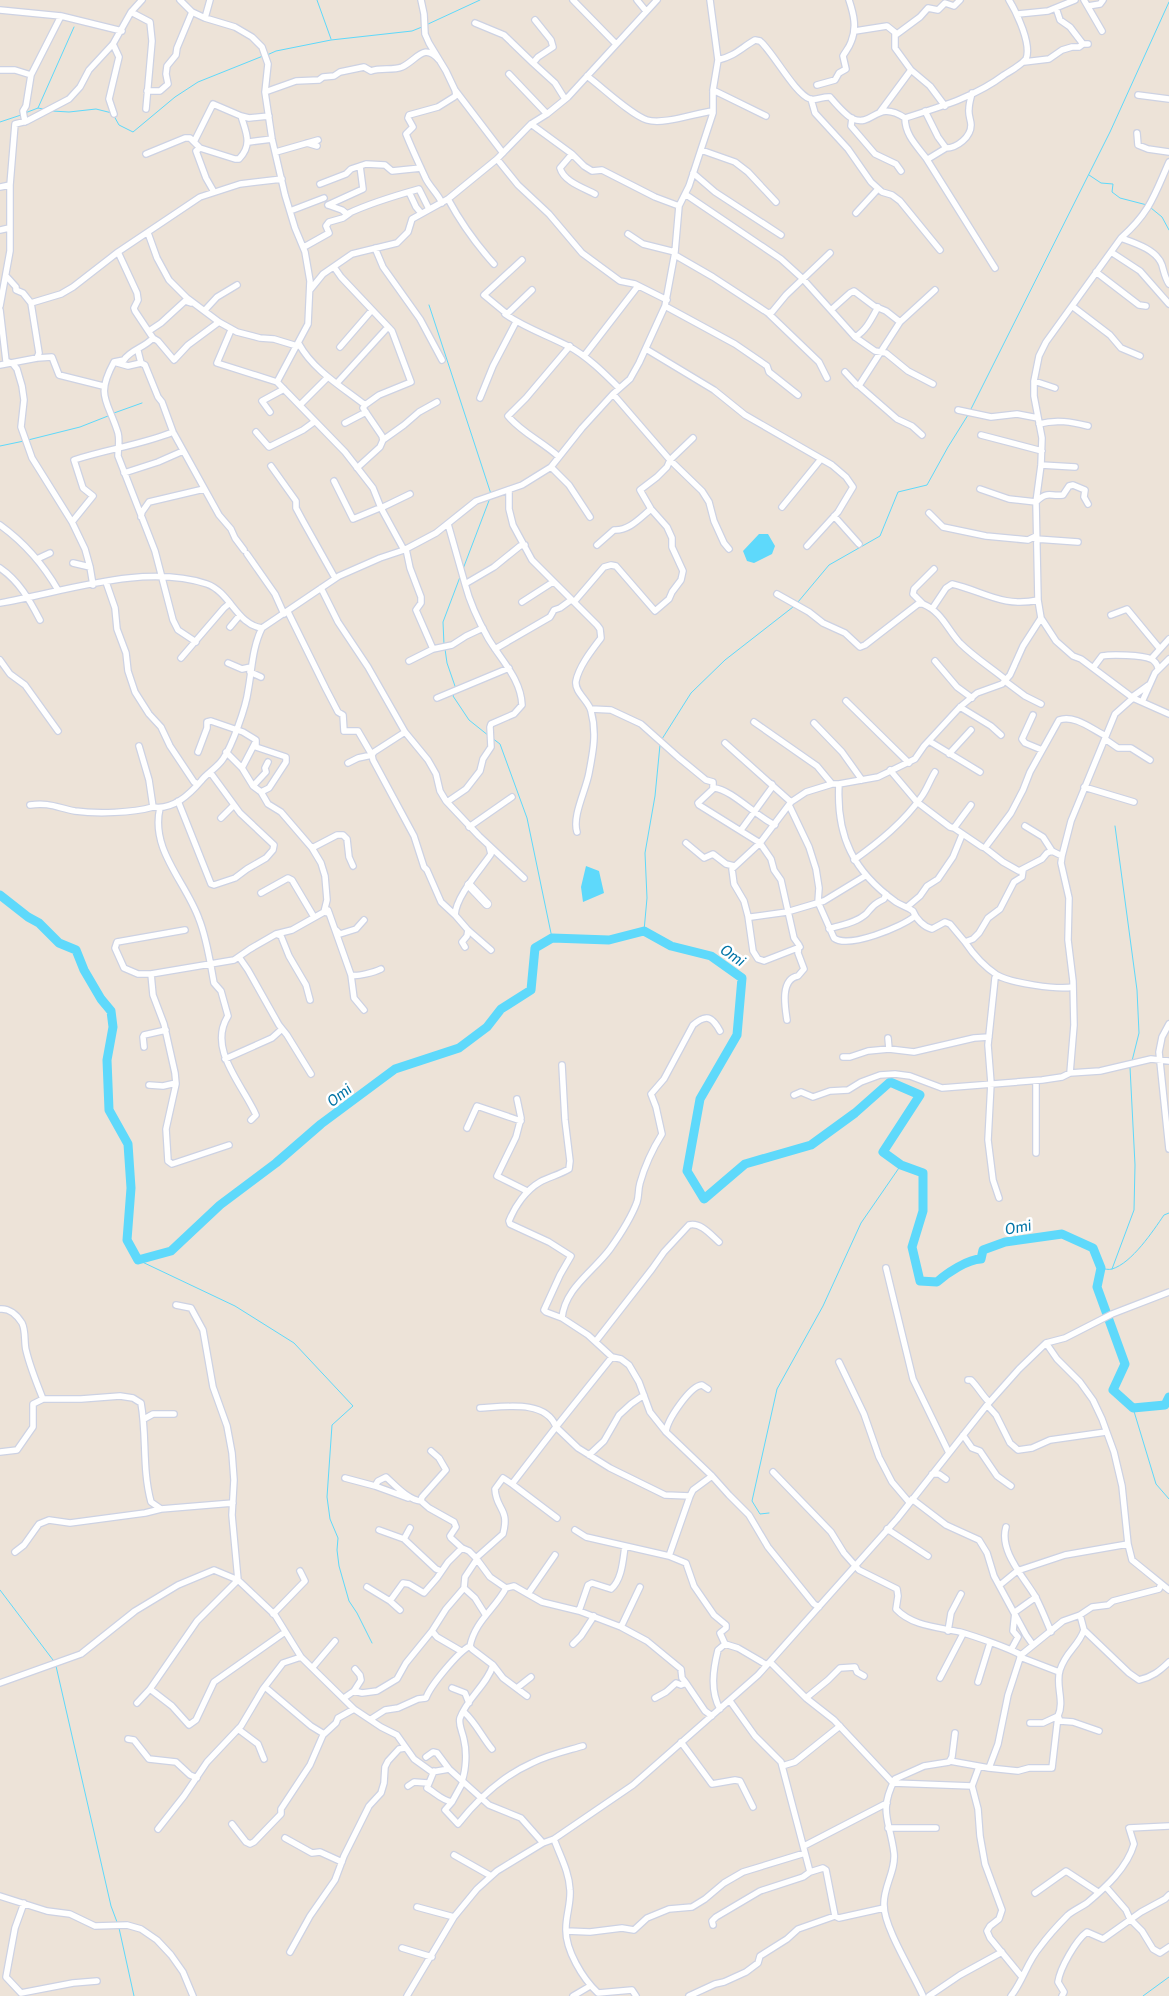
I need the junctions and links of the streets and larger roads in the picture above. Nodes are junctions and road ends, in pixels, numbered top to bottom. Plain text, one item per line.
1 (142, 0) edge
2 (180, 0) edge
3 (210, 0) edge
4 (421, 0) edge
5 (573, 0) edge
6 (636, 0) edge
7 (657, 0) edge
8 (710, 0) edge
9 (848, 0) edge
10 (960, 0) edge
11 (1010, 0) edge
12 (1075, 0) edge
13 (1084, 0) edge
14 (1102, 1) edge
15 (1088, 6) junction
16 (1056, 8) junction
17 (0, 10) edge
18 (646, 11) junction
19 (130, 12) junction
20 (192, 12) junction
21 (1018, 14) junction
22 (61, 16) junction
23 (205, 18) junction
24 (535, 20) dead end
25 (476, 23) dead end
26 (122, 30) junction
27 (855, 30) junction
28 (1102, 32) dead end
29 (894, 33) junction
30 (113, 44) junction
31 (616, 44) junction
32 (439, 60) junction
33 (718, 60) junction
34 (1024, 62) junction
35 (533, 63) junction
36 (0, 70) edge
37 (911, 70) junction
38 (510, 74) dead end
39 (31, 75) junction
40 (587, 76) junction
41 (816, 85) dead end
42 (455, 90) junction
43 (713, 90) junction
44 (147, 91) junction
45 (264, 92) junction
46 (972, 92) junction
47 (1138, 95) dead end
48 (565, 99) junction
49 (811, 99) junction
50 (1169, 99) edge
51 (945, 106) junction
52 (146, 109) dead end
53 (713, 111) junction
54 (925, 111) junction
55 (880, 112) junction
56 (114, 114) dead end
57 (547, 114) junction
58 (241, 116) junction
59 (268, 116) junction
60 (766, 116) dead end
61 (852, 118) junction
62 (906, 118) junction
63 (25, 122) junction
64 (532, 124) junction
65 (1137, 133) dead end
66 (272, 139) junction
67 (194, 142) junction
68 (248, 142) junction
69 (317, 143) dead end
70 (200, 148) junction
71 (946, 148) junction
72 (701, 150) junction
73 (276, 152) junction
74 (1169, 152) edge
75 (146, 154) dead end
76 (503, 154) junction
77 (572, 154) junction
78 (926, 158) junction
79 (497, 159) junction
80 (1169, 162) edge
81 (360, 166) junction
82 (422, 168) junction
83 (901, 171) dead end
84 (693, 173) junction
85 (1167, 174) edge
86 (282, 180) junction
87 (320, 184) dead end
88 (10, 185) junction
89 (0, 187) edge
90 (878, 189) junction
91 (214, 192) junction
92 (410, 192) junction
93 (595, 194) dead end
94 (685, 194) junction
95 (324, 198) dead end
96 (445, 201) junction
97 (776, 202) dead end
98 (679, 206) junction
99 (429, 209) junction
100 (290, 211) junction
101 (352, 211) junction
102 (421, 213) junction
103 (856, 213) dead end
104 (9, 228) junction
105 (0, 230) edge
106 (148, 233) junction
107 (628, 234) dead end
108 (781, 235) dead end
109 (1122, 238) junction
110 (304, 247) junction
111 (376, 248) junction
112 (940, 250) dead end
113 (118, 252) junction
114 (1111, 252) junction
115 (830, 253) dead end
116 (675, 254) junction
117 (522, 260) dead end
118 (494, 264) dead end
119 (334, 267) junction
120 (995, 268) dead end
121 (1096, 272) junction
122 (7, 277) junction
123 (803, 279) junction
124 (1169, 284) edge
125 (237, 285) dead end
126 (638, 286) junction
127 (310, 290) junction
128 (532, 290) dead end
129 (935, 290) dead end
130 (1, 294) edge
131 (1168, 302) edge
132 (30, 303) junction
133 (666, 303) junction
134 (196, 304) junction
135 (0, 306) edge
136 (878, 306) junction
137 (1072, 306) junction
138 (1146, 306) dead end
139 (0, 310) edge
140 (205, 310) junction
141 (372, 310) junction
142 (831, 310) junction
143 (768, 313) junction
144 (506, 314) junction
145 (219, 322) junction
146 (516, 322) junction
147 (900, 322) junction
148 (388, 326) junction
149 (231, 330) dead end
150 (149, 331) junction
151 (855, 337) junction
152 (152, 338) junction
153 (298, 345) junction
154 (570, 346) junction
155 (340, 347) dead end
156 (646, 349) junction
157 (138, 350) junction
158 (878, 353) junction
159 (584, 356) junction
160 (1140, 356) dead end
161 (38, 358) junction
162 (442, 360) dead end
163 (114, 362) junction
164 (141, 363) junction
165 (13, 364) junction
166 (0, 365) edge
167 (845, 372) dead end
168 (328, 377) junction
169 (827, 378) dead end
170 (277, 382) junction
171 (1034, 382) junction
172 (337, 383) junction
173 (933, 384) dead end
174 (858, 385) junction
175 (104, 386) junction
176 (619, 388) junction
177 (1055, 388) dead end
178 (284, 389) junction
179 (613, 394) junction
180 (798, 395) dead end
181 (480, 398) dead end
182 (437, 402) dead end
183 (300, 405) junction
184 (365, 405) junction
185 (958, 410) dead end
186 (270, 412) dead end
187 (366, 412) junction
188 (1039, 421) junction
189 (314, 422) junction
190 (346, 423) dead end
191 (1088, 426) dead end
192 (173, 432) junction
193 (256, 432) dead end
194 (922, 435) dead end
195 (981, 435) dead end
196 (693, 438) dead end
197 (382, 440) junction
198 (118, 447) junction
199 (183, 451) junction
200 (1042, 451) junction
201 (559, 457) junction
202 (821, 458) junction
203 (670, 460) junction
204 (1041, 465) junction
205 (271, 466) dead end
206 (551, 466) junction
207 (1076, 466) dead end
208 (357, 468) junction
209 (124, 473) junction
210 (334, 481) dead end
211 (204, 489) junction
212 (980, 489) dead end
213 (509, 490) junction
214 (410, 494) dead end
215 (1036, 502) junction
216 (1088, 504) dead end
217 (782, 507) dead end
218 (382, 508) junction
219 (651, 509) junction
220 (929, 513) dead end
221 (834, 516) junction
222 (141, 517) junction
223 (590, 518) dead end
224 (72, 522) junction
225 (448, 524) junction
226 (0, 525) edge
227 (1036, 538) junction
228 (1078, 542) dead end
229 (860, 544) dead end
230 (525, 545) junction
231 (596, 545) dead end
232 (807, 546) dead end
233 (405, 549) junction
234 (729, 549) dead end
235 (50, 553) dead end
236 (37, 559) junction
237 (73, 563) dead end
238 (90, 567) junction
239 (0, 568) edge
240 (934, 568) dead end
241 (160, 575) junction
242 (335, 578) junction
243 (106, 582) junction
244 (554, 582) junction
245 (465, 584) junction
246 (93, 585) junction
247 (321, 588) junction
248 (58, 590) junction
249 (777, 594) dead end
250 (28, 597) junction
251 (1038, 600) junction
252 (572, 601) junction
253 (522, 602) dead end
254 (0, 603) edge
255 (230, 603) junction
256 (923, 604) junction
257 (932, 609) junction
258 (286, 613) junction
259 (240, 615) junction
260 (1111, 615) dead end
261 (1041, 618) junction
262 (40, 620) dead end
263 (230, 627) dead end
264 (253, 627) junction
265 (262, 628) junction
266 (483, 628) junction
267 (257, 638) junction
268 (1169, 639) edge
269 (196, 642) junction
270 (433, 649) junction
271 (495, 649) junction
272 (1160, 649) junction
273 (181, 658) dead end
274 (1151, 659) junction
275 (1169, 659) edge
276 (0, 660) edge
277 (409, 661) dead end
278 (935, 661) dead end
279 (228, 662) dead end
280 (510, 668) junction
281 (1093, 668) junction
282 (1158, 668) junction
283 (250, 670) junction
284 (261, 676) dead end
285 (1005, 680) junction
286 (1152, 682) junction
287 (437, 698) dead end
288 (972, 698) junction
289 (1132, 698) junction
290 (846, 701) dead end
291 (1142, 702) junction
292 (1041, 704) dead end
293 (960, 708) junction
294 (591, 709) junction
295 (1033, 714) dead end
296 (1169, 714) edge
297 (754, 722) dead end
298 (814, 723) dead end
299 (971, 730) dead end
300 (58, 731) dead end
301 (236, 731) junction
302 (405, 732) junction
303 (1001, 735) dead end
304 (1106, 737) junction
305 (929, 741) junction
306 (255, 743) junction
307 (725, 744) dead end
308 (139, 746) dead end
309 (1042, 750) junction
310 (198, 752) dead end
311 (226, 752) junction
312 (949, 754) junction
313 (372, 755) junction
314 (1150, 760) dead end
315 (268, 762) dead end
316 (348, 763) dead end
317 (909, 763) junction
318 (242, 768) junction
319 (890, 770) junction
320 (210, 772) junction
321 (266, 772) junction
322 (935, 772) dead end
323 (980, 772) dead end
324 (276, 776) junction
325 (862, 780) junction
326 (198, 784) junction
327 (772, 784) junction
328 (832, 784) junction
329 (839, 784) junction
330 (253, 786) junction
331 (1084, 787) junction
332 (714, 788) junction
333 (261, 792) junction
334 (512, 797) dead end
335 (178, 801) junction
336 (447, 802) junction
337 (917, 802) junction
338 (1134, 802) dead end
339 (790, 804) junction
340 (234, 805) junction
341 (971, 805) dead end
342 (30, 806) dead end
343 (156, 808) junction
344 (754, 813) junction
345 (221, 818) dead end
346 (774, 825) junction
347 (469, 826) junction
348 (1025, 826) dead end
349 (954, 828) junction
350 (741, 830) junction
351 (577, 832) dead end
352 (962, 835) junction
353 (686, 843) dead end
354 (760, 843) junction
355 (489, 846) junction
356 (312, 848) junction
357 (985, 848) junction
358 (1052, 851) junction
359 (1062, 856) junction
360 (854, 860) junction
361 (354, 866) dead end
362 (734, 866) junction
363 (1023, 870) junction
364 (865, 876) junction
365 (524, 878) dead end
366 (469, 885) junction
367 (261, 893) dead end
368 (886, 894) junction
369 (818, 902) junction
370 (487, 904) dead end
371 (907, 906) junction
372 (326, 910) junction
373 (789, 911) junction
374 (455, 915) junction
375 (748, 916) junction
376 (915, 916) junction
377 (314, 917) junction
378 (364, 920) dead end
379 (829, 928) junction
380 (335, 929) junction
381 (185, 930) dead end
382 (468, 930) junction
383 (276, 934) junction
384 (965, 942) junction
385 (465, 947) dead end
386 (800, 947) junction
387 (491, 950) dead end
388 (239, 957) junction
389 (210, 963) junction
390 (381, 969) dead end
391 (151, 974) junction
392 (351, 975) junction
393 (998, 976) junction
394 (1073, 987) junction
395 (310, 1000) dead end
396 (364, 1010) dead end
397 (787, 1020) dead end
398 (1169, 1024) edge
399 (282, 1029) junction
400 (166, 1030) junction
401 (720, 1031) dead end
402 (989, 1037) junction
403 (888, 1038) dead end
404 (144, 1047) dead end
405 (889, 1049) junction
406 (843, 1056) dead end
407 (225, 1058) junction
408 (1160, 1059) junction
409 (1169, 1061) edge
410 (562, 1065) dead end
411 (1070, 1073) junction
412 (311, 1074) dead end
413 (1036, 1081) junction
414 (176, 1083) junction
415 (991, 1083) junction
416 (149, 1085) dead end
417 (794, 1095) dead end
418 (517, 1099) dead end
419 (251, 1120) dead end
420 (521, 1121) junction
421 (467, 1128) dead end
422 (229, 1145) dead end
423 (1169, 1149) edge
424 (1036, 1154) dead end
425 (527, 1191) junction
426 (999, 1198) dead end
427 (719, 1242) dead end
428 (886, 1268) dead end
429 (1169, 1292) edge
430 (176, 1305) dead end
431 (0, 1308) edge
432 (562, 1318) junction
433 (596, 1341) junction
434 (1046, 1342) junction
435 (612, 1356) junction
436 (839, 1362) dead end
437 (968, 1380) dead end
438 (708, 1389) dead end
439 (644, 1395) junction
440 (43, 1399) junction
441 (988, 1404) junction
442 (480, 1408) dead end
443 (174, 1414) dead end
444 (144, 1419) junction
445 (556, 1427) junction
446 (666, 1432) junction
447 (1106, 1432) junction
448 (963, 1435) junction
449 (431, 1451) dead end
450 (0, 1452) edge
451 (949, 1453) junction
452 (589, 1455) junction
453 (773, 1472) dead end
454 (932, 1474) junction
455 (712, 1476) junction
456 (345, 1478) dead end
457 (946, 1479) dead end
458 (512, 1484) junction
459 (375, 1486) junction
460 (1011, 1486) dead end
461 (690, 1496) junction
462 (418, 1501) junction
463 (911, 1501) junction
464 (233, 1503) junction
465 (162, 1509) junction
466 (557, 1518) dead end
467 (1006, 1527) dead end
468 (410, 1528) dead end
469 (887, 1529) junction
470 (379, 1530) dead end
471 (575, 1530) dead end
472 (404, 1539) junction
473 (1128, 1544) junction
474 (625, 1546) junction
475 (462, 1548) junction
476 (15, 1552) dead end
477 (555, 1555) dead end
478 (669, 1556) junction
479 (928, 1556) dead end
480 (476, 1559) junction
481 (856, 1564) junction
482 (1017, 1570) junction
483 (300, 1571) dead end
484 (441, 1572) junction
485 (238, 1580) junction
486 (1161, 1584) junction
487 (1000, 1585) junction
488 (367, 1587) dead end
489 (640, 1587) dead end
490 (464, 1588) junction
491 (506, 1588) junction
492 (1169, 1590) edge
493 (528, 1594) junction
494 (961, 1594) dead end
495 (1036, 1597) junction
496 (390, 1601) junction
497 (819, 1607) junction
498 (400, 1610) dead end
499 (579, 1611) junction
500 (1015, 1612) junction
501 (274, 1614) junction
502 (486, 1614) junction
503 (1080, 1615) junction
504 (594, 1616) junction
505 (621, 1627) junction
506 (1084, 1630) junction
507 (432, 1631) junction
508 (948, 1631) junction
509 (284, 1632) junction
510 (1051, 1632) junction
511 (964, 1634) junction
512 (335, 1641) dead end
513 (990, 1643) junction
514 (573, 1644) dead end
515 (726, 1644) junction
516 (1033, 1645) junction
517 (470, 1646) junction
518 (1011, 1650) junction
519 (461, 1651) junction
520 (1020, 1656) junction
521 (301, 1657) junction
522 (768, 1664) junction
523 (493, 1666) junction
524 (1168, 1666) edge
525 (313, 1667) junction
526 (355, 1669) dead end
527 (1059, 1672) junction
528 (864, 1676) dead end
529 (531, 1677) dead end
530 (940, 1678) dead end
531 (978, 1682) dead end
532 (0, 1683) edge
533 (686, 1683) junction
534 (265, 1687) junction
535 (452, 1688) dead end
536 (517, 1688) junction
537 (150, 1689) junction
538 (354, 1691) junction
539 (527, 1696) dead end
540 (344, 1698) junction
541 (655, 1698) dead end
542 (806, 1698) junction
543 (730, 1701) junction
544 (137, 1703) dead end
545 (469, 1703) junction
546 (354, 1708) junction
547 (720, 1709) junction
548 (464, 1712) junction
549 (712, 1716) junction
550 (1058, 1716) junction
551 (371, 1719) junction
552 (1030, 1723) dead end
553 (840, 1726) junction
554 (238, 1729) junction
555 (1099, 1731) dead end
556 (955, 1733) dead end
557 (324, 1734) junction
558 (128, 1739) dead end
559 (682, 1742) junction
560 (583, 1746) dead end
561 (405, 1748) junction
562 (492, 1749) dead end
563 (426, 1757) dead end
564 (264, 1759) dead end
565 (950, 1761) junction
566 (782, 1766) junction
567 (979, 1767) junction
568 (989, 1768) junction
569 (448, 1769) junction
570 (434, 1772) junction
571 (197, 1778) junction
572 (462, 1782) junction
573 (428, 1783) junction
574 (893, 1783) junction
575 (408, 1786) dead end
576 (972, 1786) junction
577 (481, 1798) junction
578 (452, 1802) junction
579 (887, 1803) junction
580 (753, 1807) dead end
581 (232, 1824) dead end
582 (1169, 1826) edge
583 (158, 1828) dead end
584 (888, 1828) junction
585 (936, 1828) dead end
586 (285, 1838) dead end
587 (554, 1839) junction
588 (543, 1843) junction
589 (804, 1849) junction
590 (454, 1855) dead end
591 (342, 1862) junction
592 (810, 1872) junction
593 (490, 1876) junction
594 (1106, 1887) junction
595 (1098, 1892) junction
596 (1035, 1893) dead end
597 (1169, 1895) edge
598 (0, 1896) edge
599 (24, 1904) junction
600 (418, 1907) dead end
601 (884, 1908) junction
602 (836, 1916) junction
603 (454, 1918) junction
604 (1130, 1919) junction
605 (713, 1925) dead end
606 (566, 1931) junction
607 (1169, 1947) edge
608 (402, 1948) dead end
609 (290, 1952) dead end
610 (1002, 1952) junction
611 (432, 1956) junction
612 (1022, 1978) junction
613 (97, 1981) dead end
614 (590, 1986) junction
615 (598, 1994) edge
616 (1012, 1995) edge
617 (193, 1996) edge
618 (407, 1996) edge
619 (573, 1996) edge
620 (636, 1996) edge
621 (689, 1996) edge
622 (923, 1996) edge
623 (930, 1996) edge
624 (1062, 1996) edge

1 - 19 street
2 - 20 street
3 - 23 street
4 - 32 street
5 - 31 street
6 - 18 street
7 - 18 street
8 - 33 street
9 - 27 street
10 - 29 street
11 - 21 street
12 - 16 street
13 - 15 street
14 - 15 street
15 - 28 street
16 - 21 street
16 - 34 street
17 - 22 street
18 - 31 street
19 - 26 street
19 - 44 street
20 - 23 street
20 - 44 street
21 - 34 street
22 - 26 street
22 - 39 street
23 - 45 street
24 - 35 street
25 - 35 street
26 - 30 street
27 - 29 street
27 - 41 street
29 - 37 street
30 - 56 street
30 - 63 street
31 - 40 street
32 - 42 street
32 - 45 street
33 - 43 street
33 - 49 street
34 - 46 street
35 - 48 street
36 - 39 street
37 - 51 street
37 - 55 street
38 - 57 street
39 - 63 street
40 - 48 street
40 - 53 street
42 - 76 street
42 - 82 street
43 - 53 street
43 - 60 street
44 - 52 street
45 - 59 street
46 - 51 street
46 - 71 street
47 - 50 street
48 - 57 street
49 - 61 street
49 - 90 street
51 - 54 street
53 - 72 street
54 - 62 street
54 - 71 street
55 - 61 street
55 - 62 street
57 - 64 street
58 - 59 street
58 - 67 street
58 - 68 street
59 - 66 street
61 - 83 street
62 - 78 street
63 - 88 street
64 - 76 street
64 - 77 street
65 - 74 street
66 - 68 street
66 - 73 street
67 - 70 street
67 - 75 street
68 - 70 street
69 - 73 street
70 - 91 street
71 - 78 street
72 - 84 street
72 - 97 street
73 - 86 street
76 - 79 street
77 - 93 street
77 - 98 street
78 - 120 street
79 - 96 street
79 - 126 street
80 - 85 street
81 - 82 street
81 - 87 street
81 - 101 street
82 - 96 street
84 - 94 street
84 - 108 street
85 - 109 street
86 - 91 street
86 - 100 street
88 - 89 street
88 - 104 street
90 - 103 street
90 - 112 street
91 - 106 street
92 - 99 street
92 - 101 street
92 - 102 street
94 - 98 street
94 - 123 street
95 - 100 street
96 - 99 street
96 - 118 street
98 - 116 street
99 - 102 street
100 - 110 street
101 - 110 street
102 - 111 street
104 - 105 street
104 - 122 street
106 - 113 street
106 - 134 street
107 - 116 street
109 - 114 street
109 - 124 street
110 - 127 street
111 - 119 street
111 - 162 street
113 - 132 street
113 - 150 street
114 - 121 street
114 - 131 street
115 - 123 street
116 - 133 street
116 - 143 street
117 - 144 street
119 - 127 street
119 - 141 street
121 - 137 street
121 - 138 street
122 - 130 street
122 - 132 street
123 - 142 street
123 - 143 street
125 - 140 street
126 - 133 street
126 - 159 street
127 - 153 street
128 - 144 street
129 - 147 street
130 - 135 street
132 - 161 street
133 - 156 street
133 - 180 street
134 - 140 street
134 - 150 street
136 - 142 street
136 - 147 street
136 - 151 street
137 - 160 street
137 - 171 street
139 - 165 street
140 - 145 street
141 - 148 street
141 - 155 street
142 - 151 street
143 - 169 street
144 - 146 street
145 - 152 street
145 - 153 street
146 - 154 street
146 - 181 street
147 - 158 street
148 - 172 street
148 - 184 street
149 - 170 street
150 - 152 street
151 - 158 street
152 - 157 street
153 - 168 street
153 - 170 street
154 - 159 street
154 - 201 street
156 - 176 street
156 - 202 street
157 - 163 street
157 - 164 street
158 - 173 street
158 - 174 street
159 - 176 street
161 - 165 street
161 - 175 street
163 - 164 street
163 - 175 street
164 - 192 street
165 - 166 street
165 - 224 street
167 - 174 street
168 - 172 street
168 - 183 street
170 - 178 street
171 - 177 street
171 - 188 street
172 - 184 street
174 - 194 street
175 - 198 street
176 - 179 street
178 - 183 street
178 - 186 street
179 - 201 street
179 - 203 street
182 - 197 street
183 - 189 street
184 - 187 street
185 - 188 street
187 - 190 street
187 - 197 street
188 - 191 street
188 - 200 street
189 - 193 street
189 - 208 street
192 - 198 street
192 - 199 street
195 - 200 street
196 - 203 street
197 - 208 street
198 - 209 street
198 - 224 street
199 - 209 street
199 - 211 street
200 - 204 street
201 - 206 street
202 - 217 street
202 - 221 street
203 - 219 street
203 - 234 street
204 - 207 street
204 - 215 street
205 - 242 street
206 - 213 street
206 - 223 street
208 - 218 street
209 - 222 street
210 - 218 street
211 - 222 street
211 - 258 street
212 - 215 street
213 - 225 street
213 - 230 street
214 - 218 street
215 - 216 street
215 - 227 street
218 - 233 street
219 - 231 street
219 - 252 street
220 - 227 street
221 - 229 street
221 - 232 street
222 - 241 street
224 - 238 street
225 - 233 street
225 - 245 street
226 - 236 street
227 - 228 street
227 - 251 street
230 - 244 street
230 - 245 street
233 - 242 street
233 - 270 street
235 - 236 street
236 - 248 street
237 - 238 street
238 - 246 street
239 - 250 street
240 - 256 street
241 - 243 street
241 - 255 street
241 - 269 street
242 - 247 street
243 - 246 street
243 - 326 street
244 - 252 street
244 - 253 street
245 - 266 street
246 - 248 street
247 - 258 street
247 - 302 street
248 - 250 street
249 - 256 street
250 - 254 street
250 - 262 street
251 - 257 street
251 - 261 street
252 - 271 street
252 - 294 street
255 - 259 street
255 - 269 street
256 - 257 street
257 - 285 street
258 - 265 street
258 - 313 street
259 - 263 street
259 - 264 street
260 - 272 street
261 - 281 street
261 - 285 street
264 - 265 street
264 - 267 street
265 - 267 street
266 - 270 street
266 - 271 street
267 - 283 street
268 - 272 street
269 - 273 street
270 - 277 street
271 - 280 street
272 - 274 street
274 - 281 street
274 - 282 street
275 - 282 street
276 - 300 street
278 - 288 street
279 - 283 street
280 - 287 street
280 - 336 street
281 - 289 street
282 - 286 street
283 - 284 street
283 - 301 street
285 - 288 street
285 - 292 street
286 - 289 street
286 - 291 street
288 - 293 street
289 - 291 street
289 - 304 street
290 - 317 street
291 - 296 street
293 - 303 street
293 - 305 street
294 - 332 street
294 - 351 street
295 - 309 street
297 - 328 street
298 - 325 street
299 - 312 street
301 - 306 street
301 - 310 street
301 - 311 street
302 - 313 street
302 - 336 street
304 - 309 street
304 - 314 street
304 - 331 street
305 - 312 street
305 - 317 street
306 - 318 street
306 - 324 street
307 - 327 street
308 - 343 street
309 - 357 street
311 - 318 street
311 - 320 street
312 - 323 street
313 - 316 street
313 - 374 street
315 - 321 street
317 - 319 street
318 - 330 street
319 - 325 street
319 - 337 street
320 - 326 street
320 - 340 street
321 - 324 street
321 - 330 street
322 - 337 street
324 - 333 street
325 - 329 street
326 - 335 street
327 - 339 street
327 - 344 street
328 - 329 street
328 - 339 street
329 - 360 street
330 - 333 street
331 - 338 street
331 - 359 street
332 - 344 street
332 - 350 street
333 - 356 street
334 - 347 street
335 - 340 street
335 - 343 street
336 - 347 street
337 - 349 street
337 - 360 street
339 - 346 street
339 - 369 street
340 - 345 street
341 - 349 street
342 - 343 street
343 - 389 street
344 - 346 street
344 - 350 street
346 - 354 street
347 - 355 street
348 - 358 street
349 - 352 street
350 - 354 street
352 - 357 street
352 - 371 street
353 - 362 street
354 - 362 street
354 - 373 street
355 - 365 street
355 - 366 street
356 - 361 street
356 - 372 street
357 - 363 street
358 - 359 street
358 - 363 street
359 - 394 street
360 - 364 street
362 - 375 street
363 - 384 street
364 - 368 street
364 - 369 street
366 - 370 street
366 - 374 street
367 - 377 street
368 - 371 street
368 - 379 street
369 - 373 street
369 - 379 street
371 - 376 street
372 - 377 street
372 - 380 street
373 - 375 street
373 - 386 street
374 - 382 street
375 - 386 street
376 - 379 street
376 - 384 street
377 - 383 street
378 - 380 street
380 - 392 street
381 - 391 street
382 - 385 street
382 - 387 street
383 - 388 street
383 - 395 street
384 - 393 street
386 - 397 street
388 - 389 street
388 - 399 street
389 - 391 street
389 - 407 street
390 - 392 street
391 - 400 street
392 - 396 street
393 - 394 street
393 - 402 street
394 - 411 street
398 - 408 street
399 - 407 street
399 - 412 street
400 - 404 street
400 - 414 street
401 - 432 street
402 - 405 street
402 - 415 street
403 - 405 street
405 - 406 street
407 - 419 street
408 - 409 street
408 - 411 street
408 - 423 street
410 - 425 street
411 - 413 street
413 - 415 street
413 - 424 street
414 - 416 street
414 - 422 street
415 - 417 street
415 - 426 street
418 - 420 street
420 - 421 street
420 - 425 street
425 - 432 street
427 - 433 street
428 - 451 street
429 - 434 street
430 - 464 street
431 - 440 street
432 - 433 street
433 - 435 street
434 - 441 street
434 - 447 street
435 - 439 street
435 - 445 street
436 - 463 street
437 - 441 street
438 - 446 street
439 - 446 street
439 - 452 street
440 - 444 street
440 - 450 street
441 - 447 street
441 - 448 street
442 - 445 street
443 - 444 street
444 - 465 street
445 - 452 street
445 - 458 street
446 - 455 street
447 - 473 street
448 - 451 street
448 - 460 street
449 - 462 street
451 - 454 street
452 - 461 street
453 - 481 street
454 - 457 street
454 - 463 street
455 - 461 street
455 - 497 street
456 - 459 street
458 - 466 street
458 - 480 street
459 - 462 street
459 - 462 street
461 - 478 street
462 - 475 street
463 - 469 street
463 - 487 street
464 - 465 street
464 - 485 street
465 - 476 street
467 - 482 street
468 - 472 street
469 - 479 street
469 - 481 street
470 - 472 street
471 - 474 street
472 - 484 street
473 - 482 street
473 - 486 street
474 - 478 street
474 - 499 street
475 - 480 street
475 - 484 street
477 - 493 street
478 - 515 street
480 - 490 street
480 - 491 street
481 - 497 street
481 - 508 street
482 - 487 street
482 - 495 street
483 - 501 street
484 - 496 street
485 - 501 street
485 - 532 street
485 - 537 street
486 - 492 street
486 - 503 street
487 - 500 street
488 - 496 street
489 - 505 street
490 - 502 street
490 - 507 street
491 - 493 street
491 - 502 street
493 - 499 street
494 - 508 street
495 - 500 street
495 - 510 street
496 - 498 street
497 - 522 street
499 - 504 street
500 - 516 street
500 - 518 street
501 - 509 street
502 - 517 street
503 - 506 street
503 - 510 street
504 - 505 street
504 - 514 street
505 - 533 street
506 - 524 street
506 - 527 street
507 - 519 street
507 - 538 street
508 - 511 street
509 - 521 street
509 - 537 street
510 - 516 street
511 - 513 street
511 - 530 street
512 - 525 street
513 - 518 street
513 - 531 street
515 - 522 street
515 - 547 street
516 - 520 street
517 - 519 street
517 - 523 street
518 - 520 street
519 - 551 street
520 - 527 street
520 - 568 street
521 - 525 street
521 - 534 street
522 - 542 street
522 - 543 street
523 - 536 street
523 - 545 street
525 - 540 street
526 - 538 street
527 - 550 street
528 - 542 street
529 - 536 street
533 - 541 street
533 - 549 street
534 - 554 street
534 - 557 street
535 - 545 street
536 - 539 street
537 - 544 street
538 - 540 street
540 - 546 street
542 - 553 street
543 - 547 street
543 - 566 street
545 - 548 street
546 - 551 street
546 - 557 street
547 - 549 street
548 - 562 street
548 - 572 street
549 - 559 street
550 - 552 street
550 - 555 street
550 - 568 street
551 - 561 street
553 - 566 street
553 - 574 street
554 - 564 street
554 - 571 street
556 - 565 street
557 - 581 street
558 - 571 street
559 - 580 street
559 - 587 street
560 - 577 street
561 - 570 street
561 - 591 street
563 - 569 street
565 - 567 street
565 - 574 street
566 - 589 street
567 - 568 street
567 - 576 street
569 - 570 street
569 - 572 street
570 - 573 street
571 - 583 street
572 - 577 street
572 - 578 street
573 - 575 street
573 - 578 street
574 - 576 street
574 - 579 street
576 - 610 street
577 - 578 street
577 - 588 street
579 - 584 street
579 - 589 street
582 - 594 street
584 - 585 street
584 - 601 street
586 - 591 street
587 - 588 street
587 - 606 street
588 - 593 street
589 - 592 street
589 - 606 street
590 - 593 street
591 - 609 street
592 - 602 street
592 - 605 street
593 - 603 street
594 - 595 street
594 - 604 street
595 - 596 street
595 - 612 street
597 - 604 street
598 - 599 street
599 - 613 street
599 - 617 street
600 - 603 street
601 - 602 street
601 - 622 street
602 - 621 street
603 - 611 street
604 - 607 street
604 - 624 street
606 - 614 street
608 - 611 street
610 - 612 street
610 - 623 street
611 - 618 street
612 - 616 street
614 - 615 street
614 - 619 street
615 - 620 street

